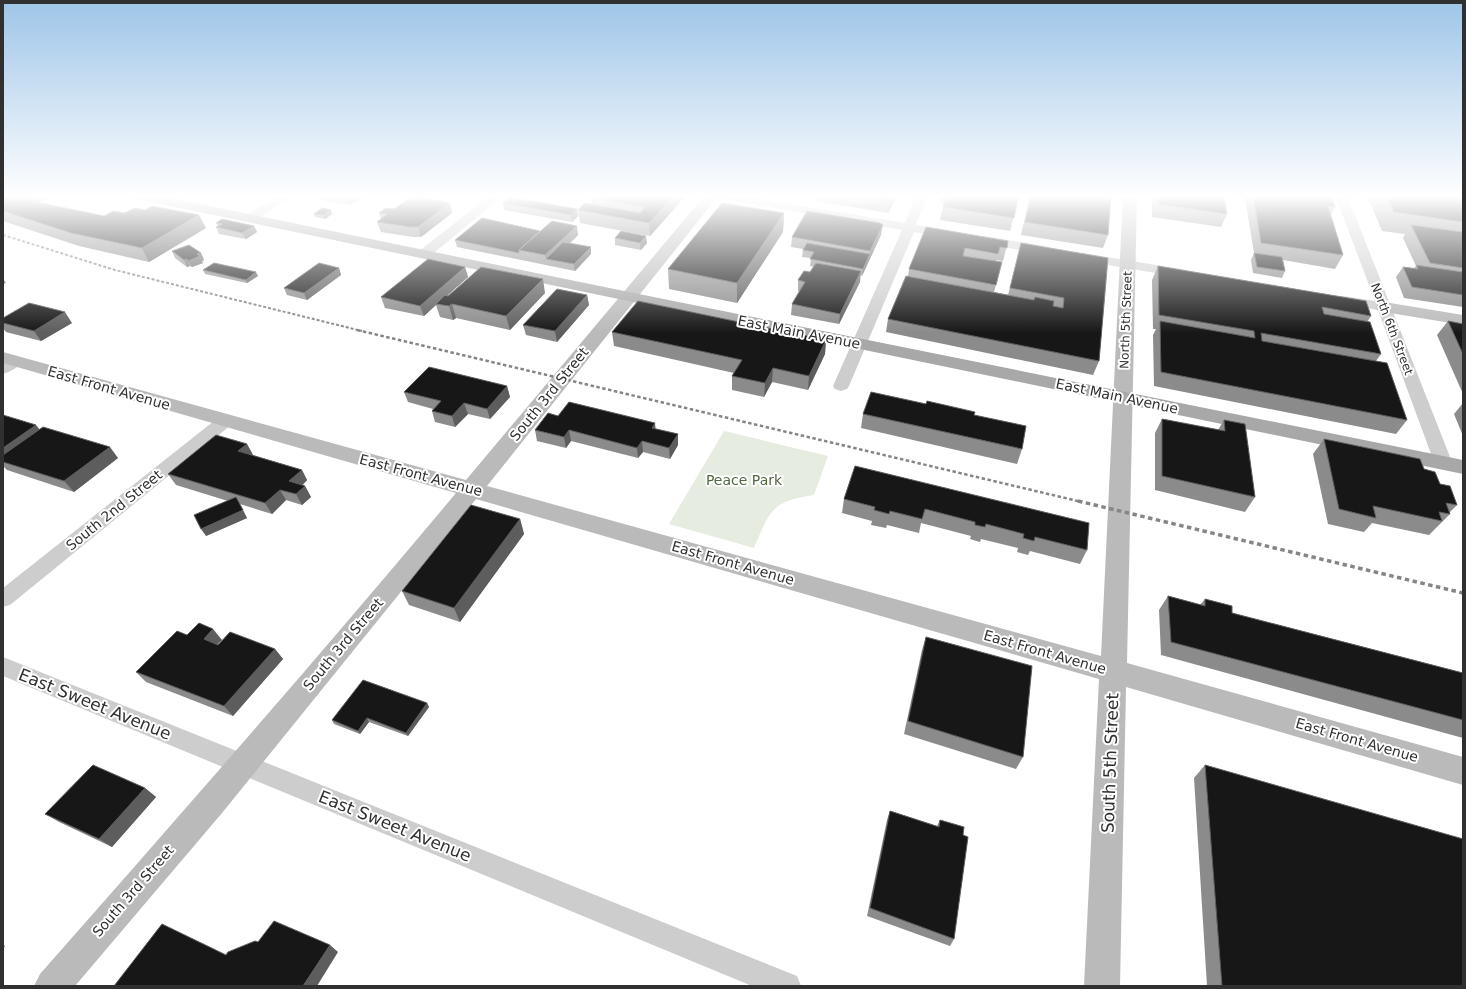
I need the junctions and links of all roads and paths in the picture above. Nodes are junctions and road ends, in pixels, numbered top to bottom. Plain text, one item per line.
1 (362, 241) edge
2 (440, 241) edge
3 (674, 241) edge
4 (904, 241) edge
5 (988, 241) edge
6 (1129, 241) edge
7 (1359, 241) edge
8 (1059, 253) edge
9 (424, 254) junction
10 (1074, 255) edge
11 (1128, 265) junction
12 (1190, 275) edge
13 (629, 297) junction
14 (1330, 298) edge
15 (1384, 307) junction
16 (1463, 320) edge
17 (859, 344) junction
18 (7, 362) edge
19 (841, 386) dead end
20 (1122, 397) junction
21 (225, 421) junction
22 (1443, 462) junction
23 (1463, 467) edge
24 (472, 489) junction
25 (3, 599) edge
26 (3, 666) edge
27 (1113, 671) junction
28 (242, 764) junction
29 (1463, 771) edge
30 (52, 986) edge
31 (787, 986) edge
32 (1102, 986) edge

1 - 9 main road, East Main Avenue
2 - 9 street
3 - 13 street, South 3rd Street
4 - 17 street
5 - 8 street
6 - 11 street, North 5th Street
7 - 15 street, North 6th Street
9 - 13 main road, East Main Avenue
10 - 11 street
11 - 12 street
11 - 20 street, North 5th Street
13 - 17 main road, East Main Avenue
13 - 24 street, South 3rd Street
14 - 15 street
15 - 16 street
15 - 22 street, North 6th Street
17 - 19 street
17 - 20 main road, East Main Avenue
18 - 21 street, East Front Avenue
20 - 22 main road, East Main Avenue
20 - 27 street, South 5th Street
21 - 24 street, East Front Avenue
21 - 25 street, South 2nd Street
22 - 23 main road, East Main Avenue
24 - 27 street, East Front Avenue
24 - 28 street, South 3rd Street
26 - 28 street, East Sweet Avenue
27 - 29 street, East Front Avenue
27 - 32 street, South 5th Street
28 - 30 street, South 3rd Street
28 - 31 street, East Sweet Avenue

